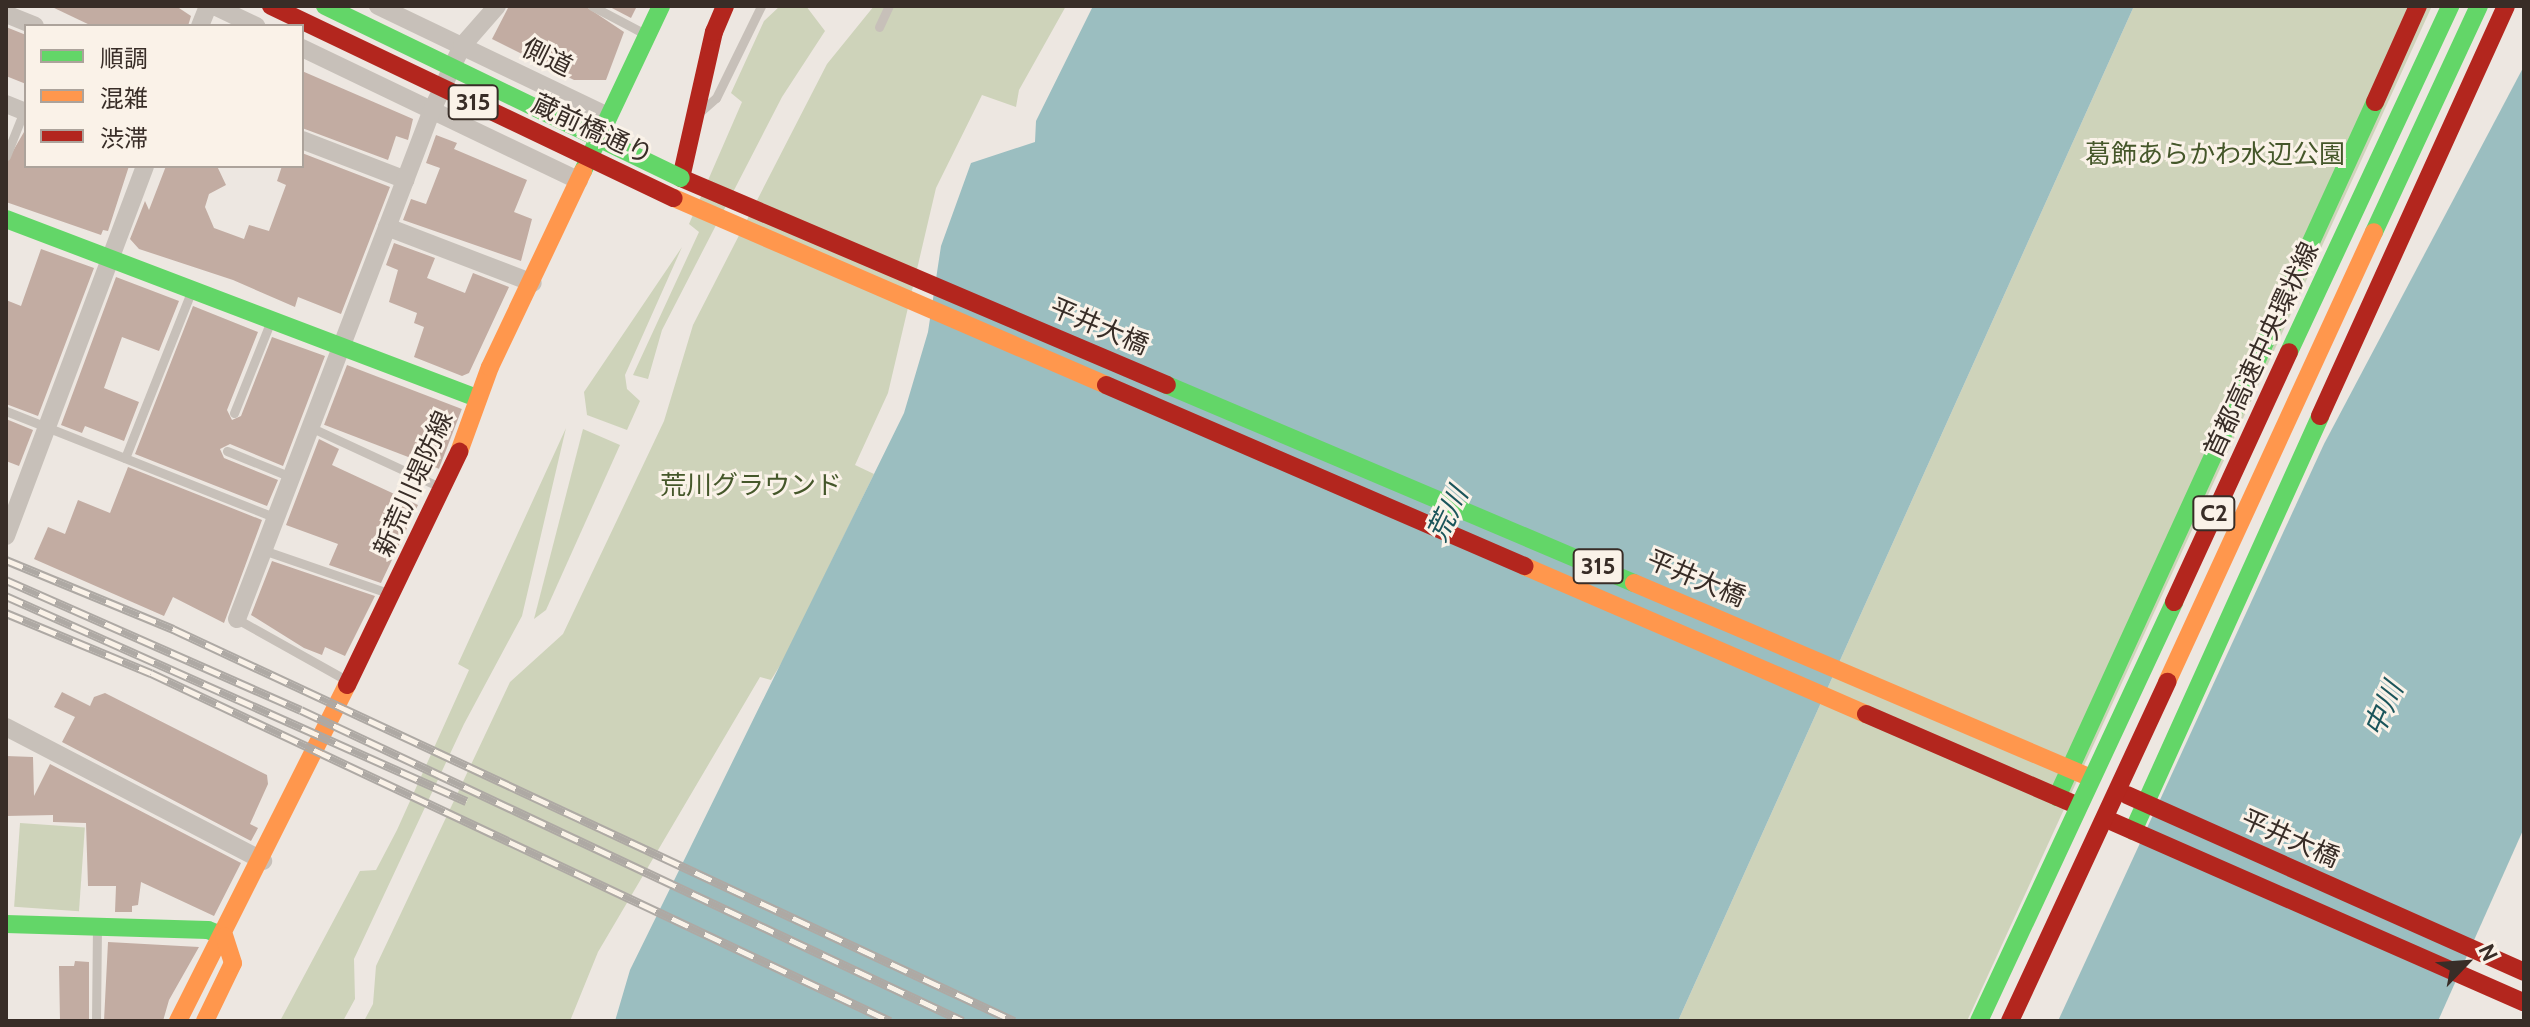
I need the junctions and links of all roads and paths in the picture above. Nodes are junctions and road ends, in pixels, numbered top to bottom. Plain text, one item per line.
1 (214, 6) edge
2 (271, 6) edge
3 (325, 6) edge
4 (497, 6) edge
5 (592, 6) edge
6 (661, 6) edge
7 (725, 6) edge
8 (761, 6) edge
9 (889, 6) edge
10 (2418, 6) edge
11 (2450, 6) edge
12 (2479, 6) edge
13 (2506, 6) edge
14 (384, 7) edge
15 (6, 14) edge
16 (30, 24) edge
17 (252, 24) edge
18 (879, 27) dead end
19 (647, 35) junction
20 (462, 46) junction
21 (304, 49) edge
22 (432, 110) junction
23 (24, 114) edge
24 (697, 115) junction
25 (608, 116) junction
26 (304, 141) edge
27 (6, 156) edge
28 (144, 168) edge
29 (681, 178) junction
30 (406, 180) junction
31 (579, 181) junction
32 (674, 198) joint
33 (6, 219) edge
34 (387, 227) junction
35 (111, 260) junction
36 (533, 283) junction
37 (191, 292) junction
38 (270, 323) junction
39 (341, 347) junction
40 (477, 398) junction
41 (6, 411) edge
42 (234, 413) dead end
43 (46, 427) junction
44 (310, 427) junction
45 (227, 451) dead end
46 (125, 458) junction
47 (291, 477) junction
48 (443, 488) junction
49 (276, 518) junction
50 (6, 536) edge
51 (263, 550) junction
52 (390, 599) junction
53 (237, 619) joint
54 (350, 682) junction
55 (6, 727) edge
56 (2069, 768) junction
57 (2057, 797) junction
58 (2144, 803) junction
59 (2133, 831) junction
60 (263, 861) junction
61 (6, 924) edge
62 (97, 927) junction
63 (224, 936) junction
64 (2517, 969) edge
65 (2524, 1002) edge
66 (96, 1021) edge
67 (178, 1021) edge
68 (205, 1021) edge
69 (1979, 1021) edge
70 (2010, 1021) edge

1 - 17 street
2 - 32 main road, 蔵前橋通り / 315, bridge
3 - 29 main road, 蔵前橋通り / 315, bridge
4 - 20 street
5 - 19 lane
6 - 19 main road, 新荒川堤防線
7 - 24 main road
8 - 24 lane
9 - 18 lane
10 - 56 main road
11 - 69 main road, 首都高速中央環状線 / C2, bridge
12 - 70 main road, 首都高速中央環状線 / C2, bridge
13 - 58 main road
14 - 20 street, 側道
15 - 16 street
19 - 25 main road, 新荒川堤防線
20 - 22 street
20 - 25 street, 側道
21 - 22 street
22 - 30 street
22 - 31 street
23 - 27 lane
24 - 29 main road
25 - 31 main road, 新荒川堤防線
26 - 30 street
28 - 35 street
29 - 56 main road, 平井大橋 / 315
30 - 34 street
31 - 36 main road, 新荒川堤防線
32 - 57 main road, 平井大橋 / 315
33 - 35 main road
34 - 36 street
34 - 39 street
35 - 37 main road
35 - 43 street
36 - 40 main road, 新荒川堤防線
37 - 38 main road
37 - 46 lane
38 - 39 main road
38 - 42 lane
39 - 40 main road
39 - 44 street
40 - 48 main road, 新荒川堤防線
41 - 43 lane
43 - 46 lane
43 - 50 street
44 - 47 street
44 - 48 lane
45 - 47 lane
46 - 49 lane
47 - 49 street
48 - 52 main road, 新荒川堤防線
49 - 51 street
51 - 52 lane
51 - 53 street
52 - 54 main road, 新荒川堤防線
53 - 54 lane
54 - 60 main road, 新荒川堤防線
55 - 60 street
56 - 57 main road
56 - 58 main road, 平井大橋 / 315, bridge
57 - 59 main road, 平井大橋 / 315, bridge
58 - 59 main road
58 - 64 main road, 平井大橋 / 315
59 - 65 main road, 平井大橋 / 315
60 - 63 main road, 新荒川堤防線
61 - 62 main road
62 - 63 main road
62 - 66 lane
63 - 67 main road, 新荒川堤防線
63 - 68 main road

